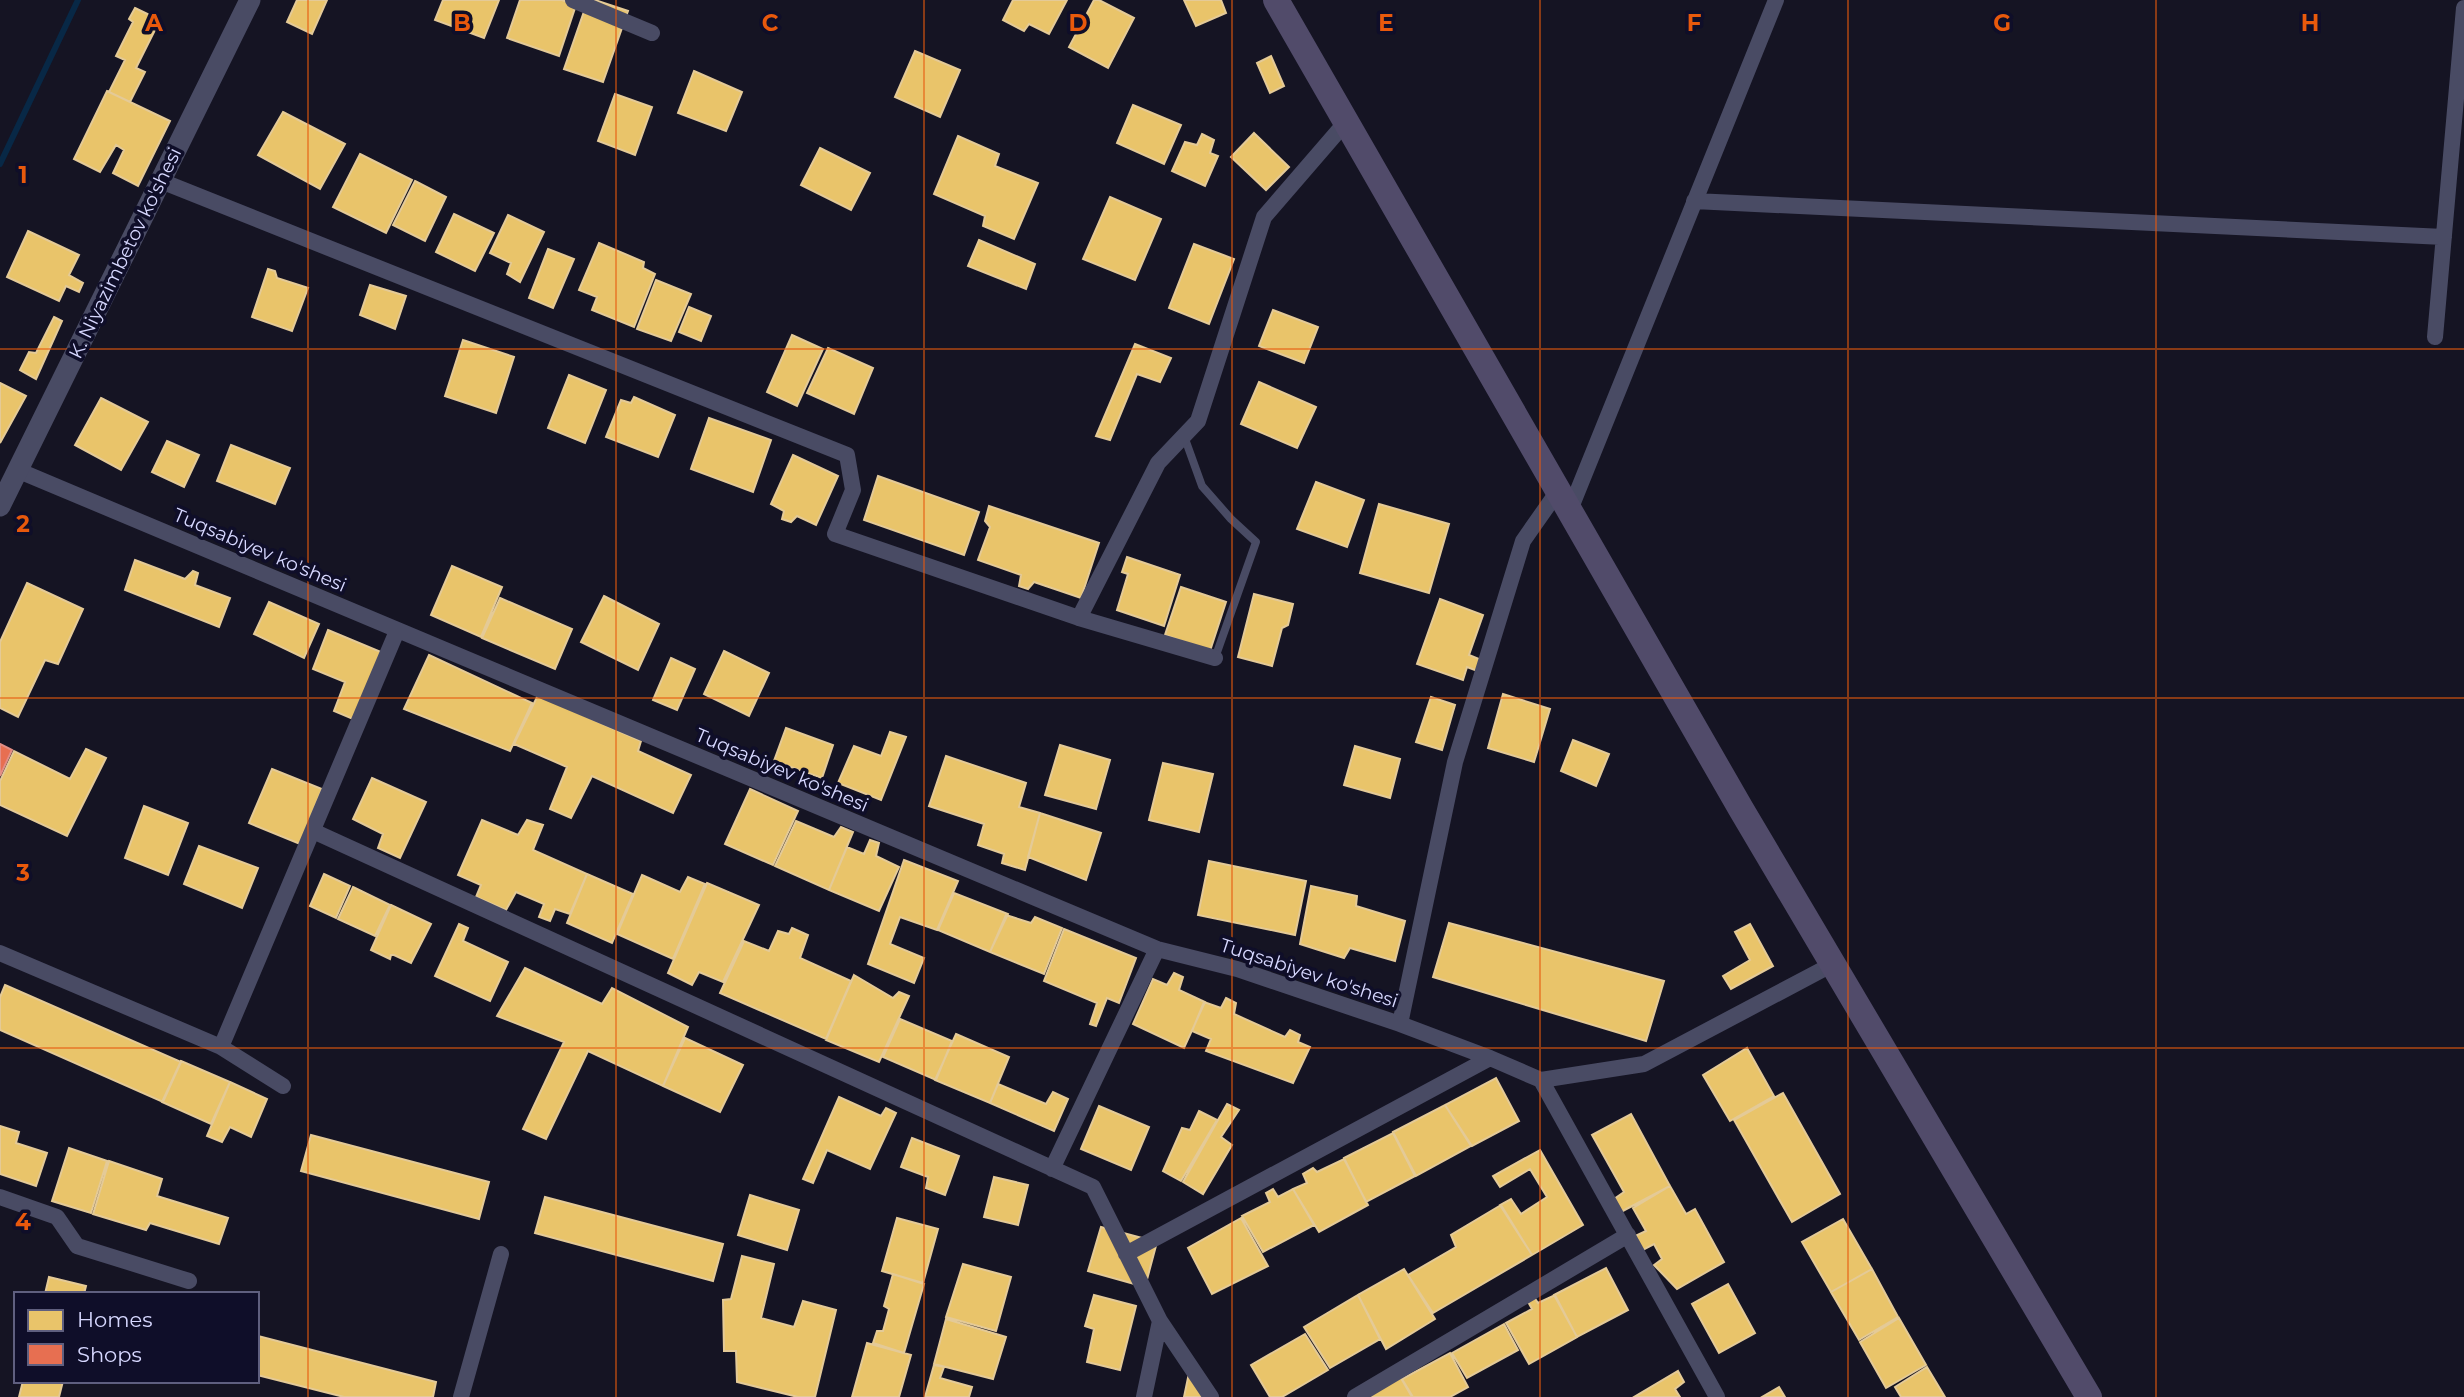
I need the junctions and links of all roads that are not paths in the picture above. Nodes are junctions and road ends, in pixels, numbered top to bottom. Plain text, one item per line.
1 (250, 0) edge
2 (573, 0) edge
3 (1276, 0) edge
4 (1776, 0) edge
5 (2464, 8) edge
6 (652, 33) dead end
7 (1346, 122) junction
8 (161, 181) junction
9 (1694, 201) junction
10 (2444, 237) junction
11 (2435, 337) dead end
12 (1184, 436) junction
13 (17, 470) junction
14 (1564, 500) junction
15 (0, 506) edge
16 (1079, 618) junction
17 (397, 631) junction
18 (1215, 658) joint
19 (313, 831) junction
20 (1157, 949) junction
21 (0, 953) edge
22 (1833, 964) junction
23 (1401, 1024) junction
24 (221, 1047) junction
25 (1490, 1058) junction
26 (1541, 1080) junction
27 (283, 1086) dead end
28 (1052, 1169) junction
29 (0, 1197) edge
30 (1628, 1235) junction
31 (501, 1254) dead end
32 (1126, 1254) junction
33 (189, 1281) dead end
34 (1160, 1321) junction
35 (461, 1397) edge
36 (1144, 1397) edge
37 (1211, 1397) edge
38 (1355, 1397) edge
39 (1717, 1397) edge
40 (2089, 1397) edge

1 - 8 street, K. Niyazimbetov ko'shesi
2 - 6 street
3 - 7 main road
4 - 9 street
5 - 10 street
7 - 12 street
7 - 14 main road
8 - 13 street, K. Niyazimbetov ko'shesi
8 - 16 street
9 - 10 street
9 - 14 street
10 - 11 street
12 - 16 street
12 - 18 lane
13 - 15 street, K. Niyazimbetov ko'shesi
13 - 17 street, Tuqsabiyev ko'shesi
14 - 22 main road
14 - 23 street
16 - 18 street
17 - 19 street
17 - 20 street, Tuqsabiyev ko'shesi
19 - 24 street
19 - 28 street
20 - 23 street, Tuqsabiyev ko'shesi
20 - 28 street
21 - 24 street
22 - 26 street
22 - 40 main road
23 - 25 street, Tuqsabiyev ko'shesi
24 - 27 street
25 - 26 street, Tuqsabiyev ko'shesi
25 - 32 street
26 - 30 street
28 - 32 street
29 - 33 street
30 - 38 street
30 - 39 street
31 - 35 street
32 - 34 street
34 - 36 street
34 - 37 street

